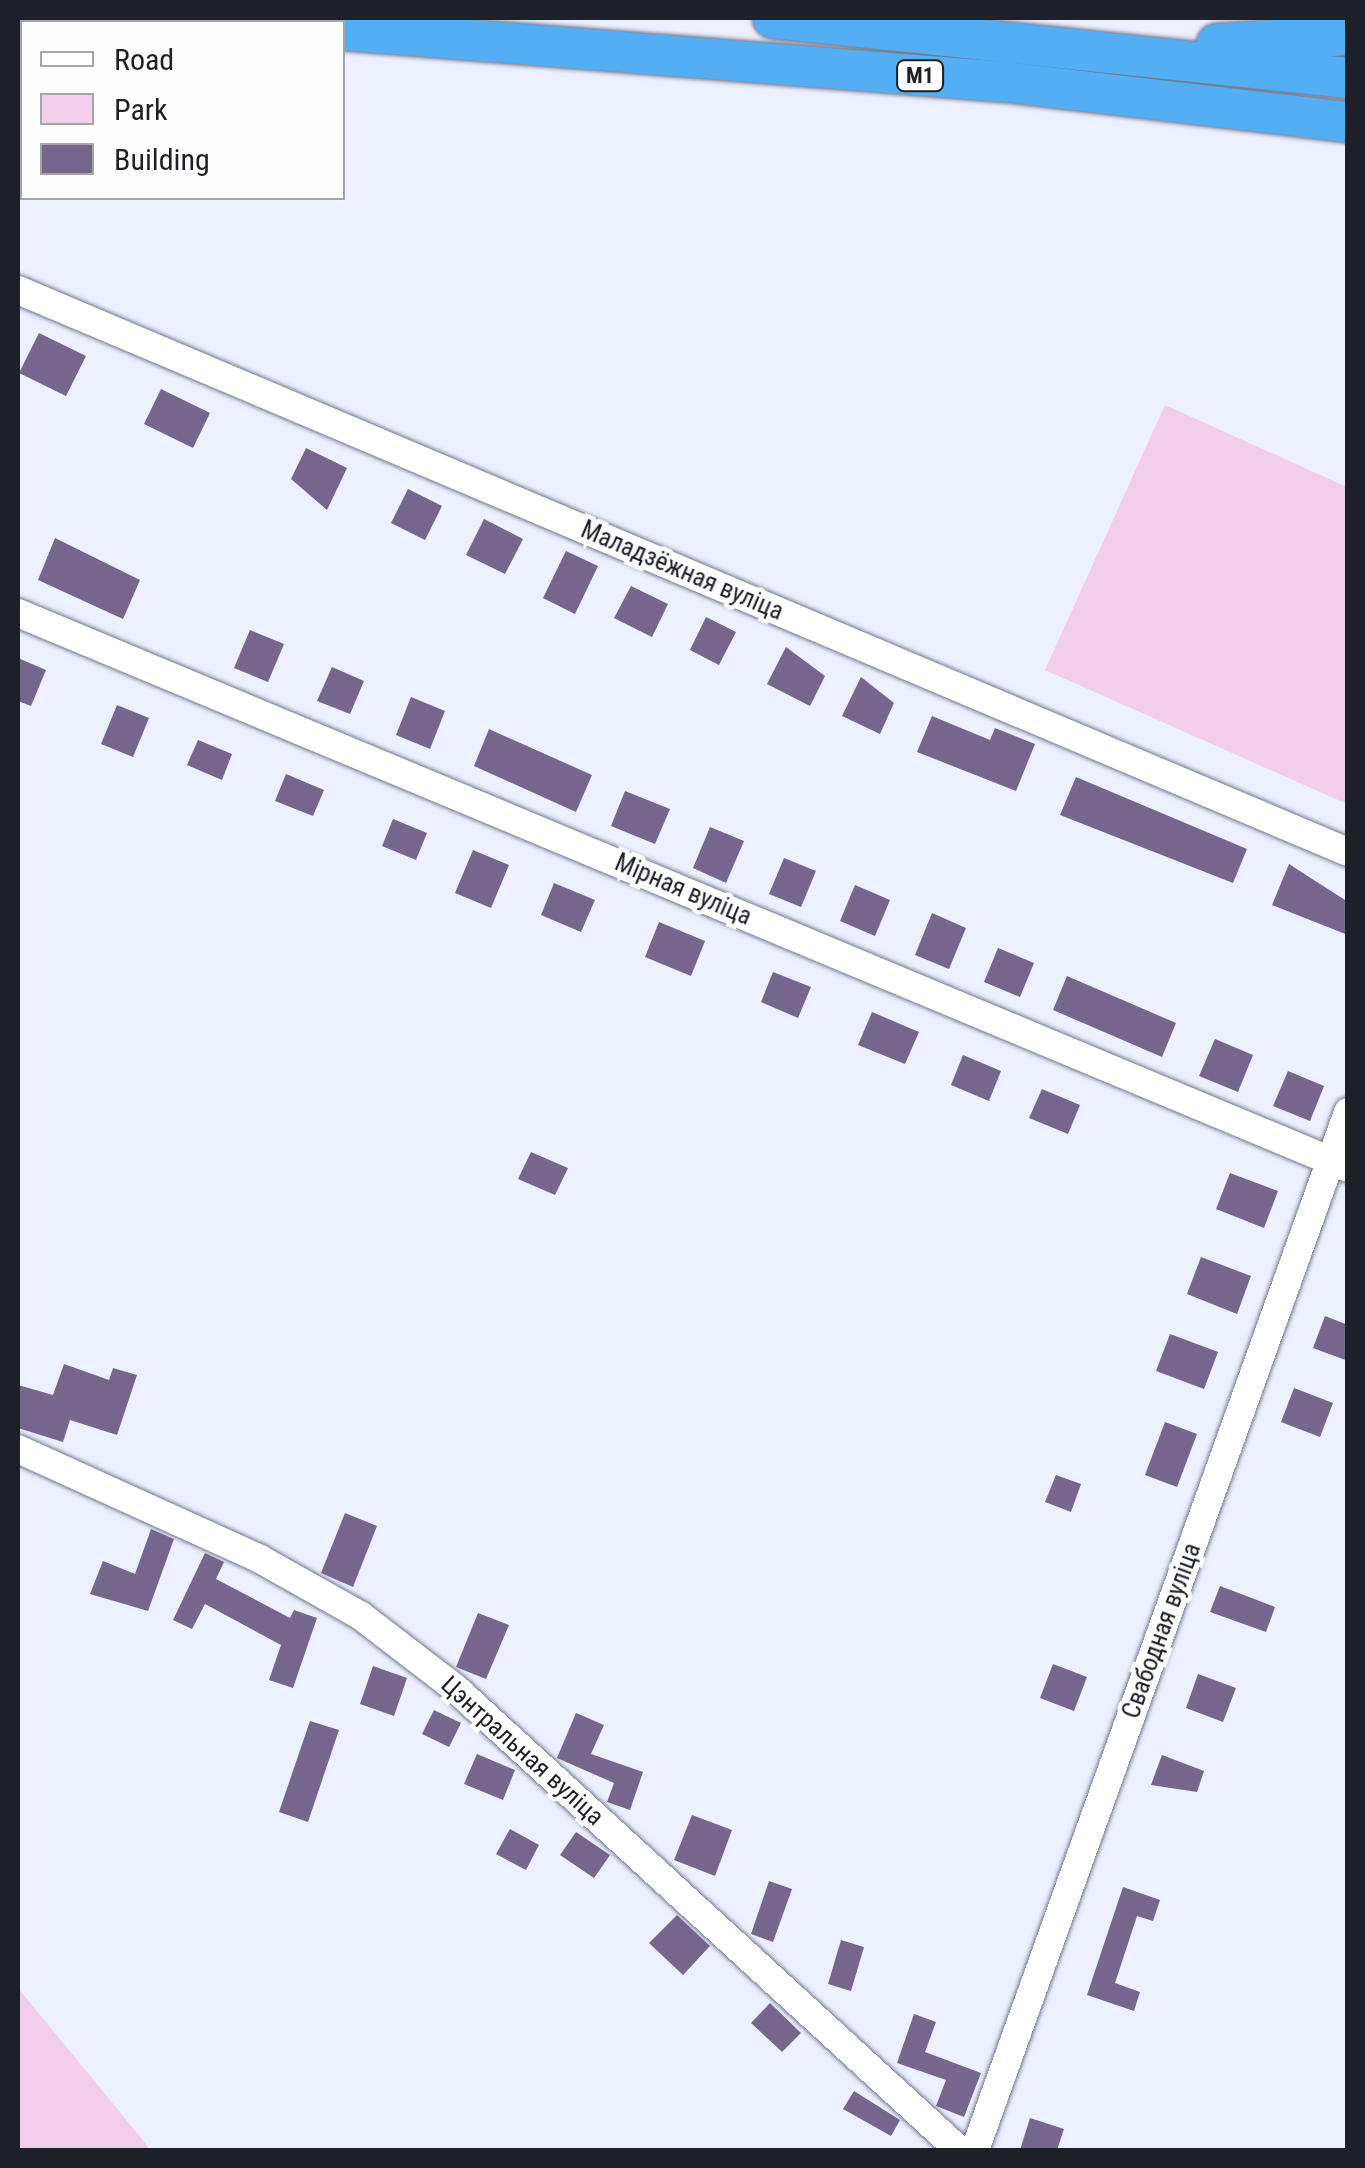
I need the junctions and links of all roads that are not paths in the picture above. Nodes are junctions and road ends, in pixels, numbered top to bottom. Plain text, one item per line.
1 (142, 18) edge
2 (773, 18) edge
3 (184, 20) edge
4 (345, 30) edge
5 (1348, 35) edge
6 (1128, 51) junction
7 (1348, 78) edge
8 (1348, 122) edge
9 (18, 290) edge
10 (18, 613) edge
11 (1348, 852) edge
12 (1348, 1112) edge
13 (1339, 1163) edge
14 (18, 1449) edge
15 (959, 2150) edge
16 (975, 2150) edge

1 - 3 highway
2 - 6 highway, М1
4 - 8 highway, М1
5 - 6 highway
6 - 7 highway, М1
9 - 11 street, Маладзёжная вуліца
10 - 13 street, Мірная вуліца
12 - 13 street, Свабодная вуліца
13 - 16 street, Свабодная вуліца
14 - 15 street, Цэнтральная вуліца

